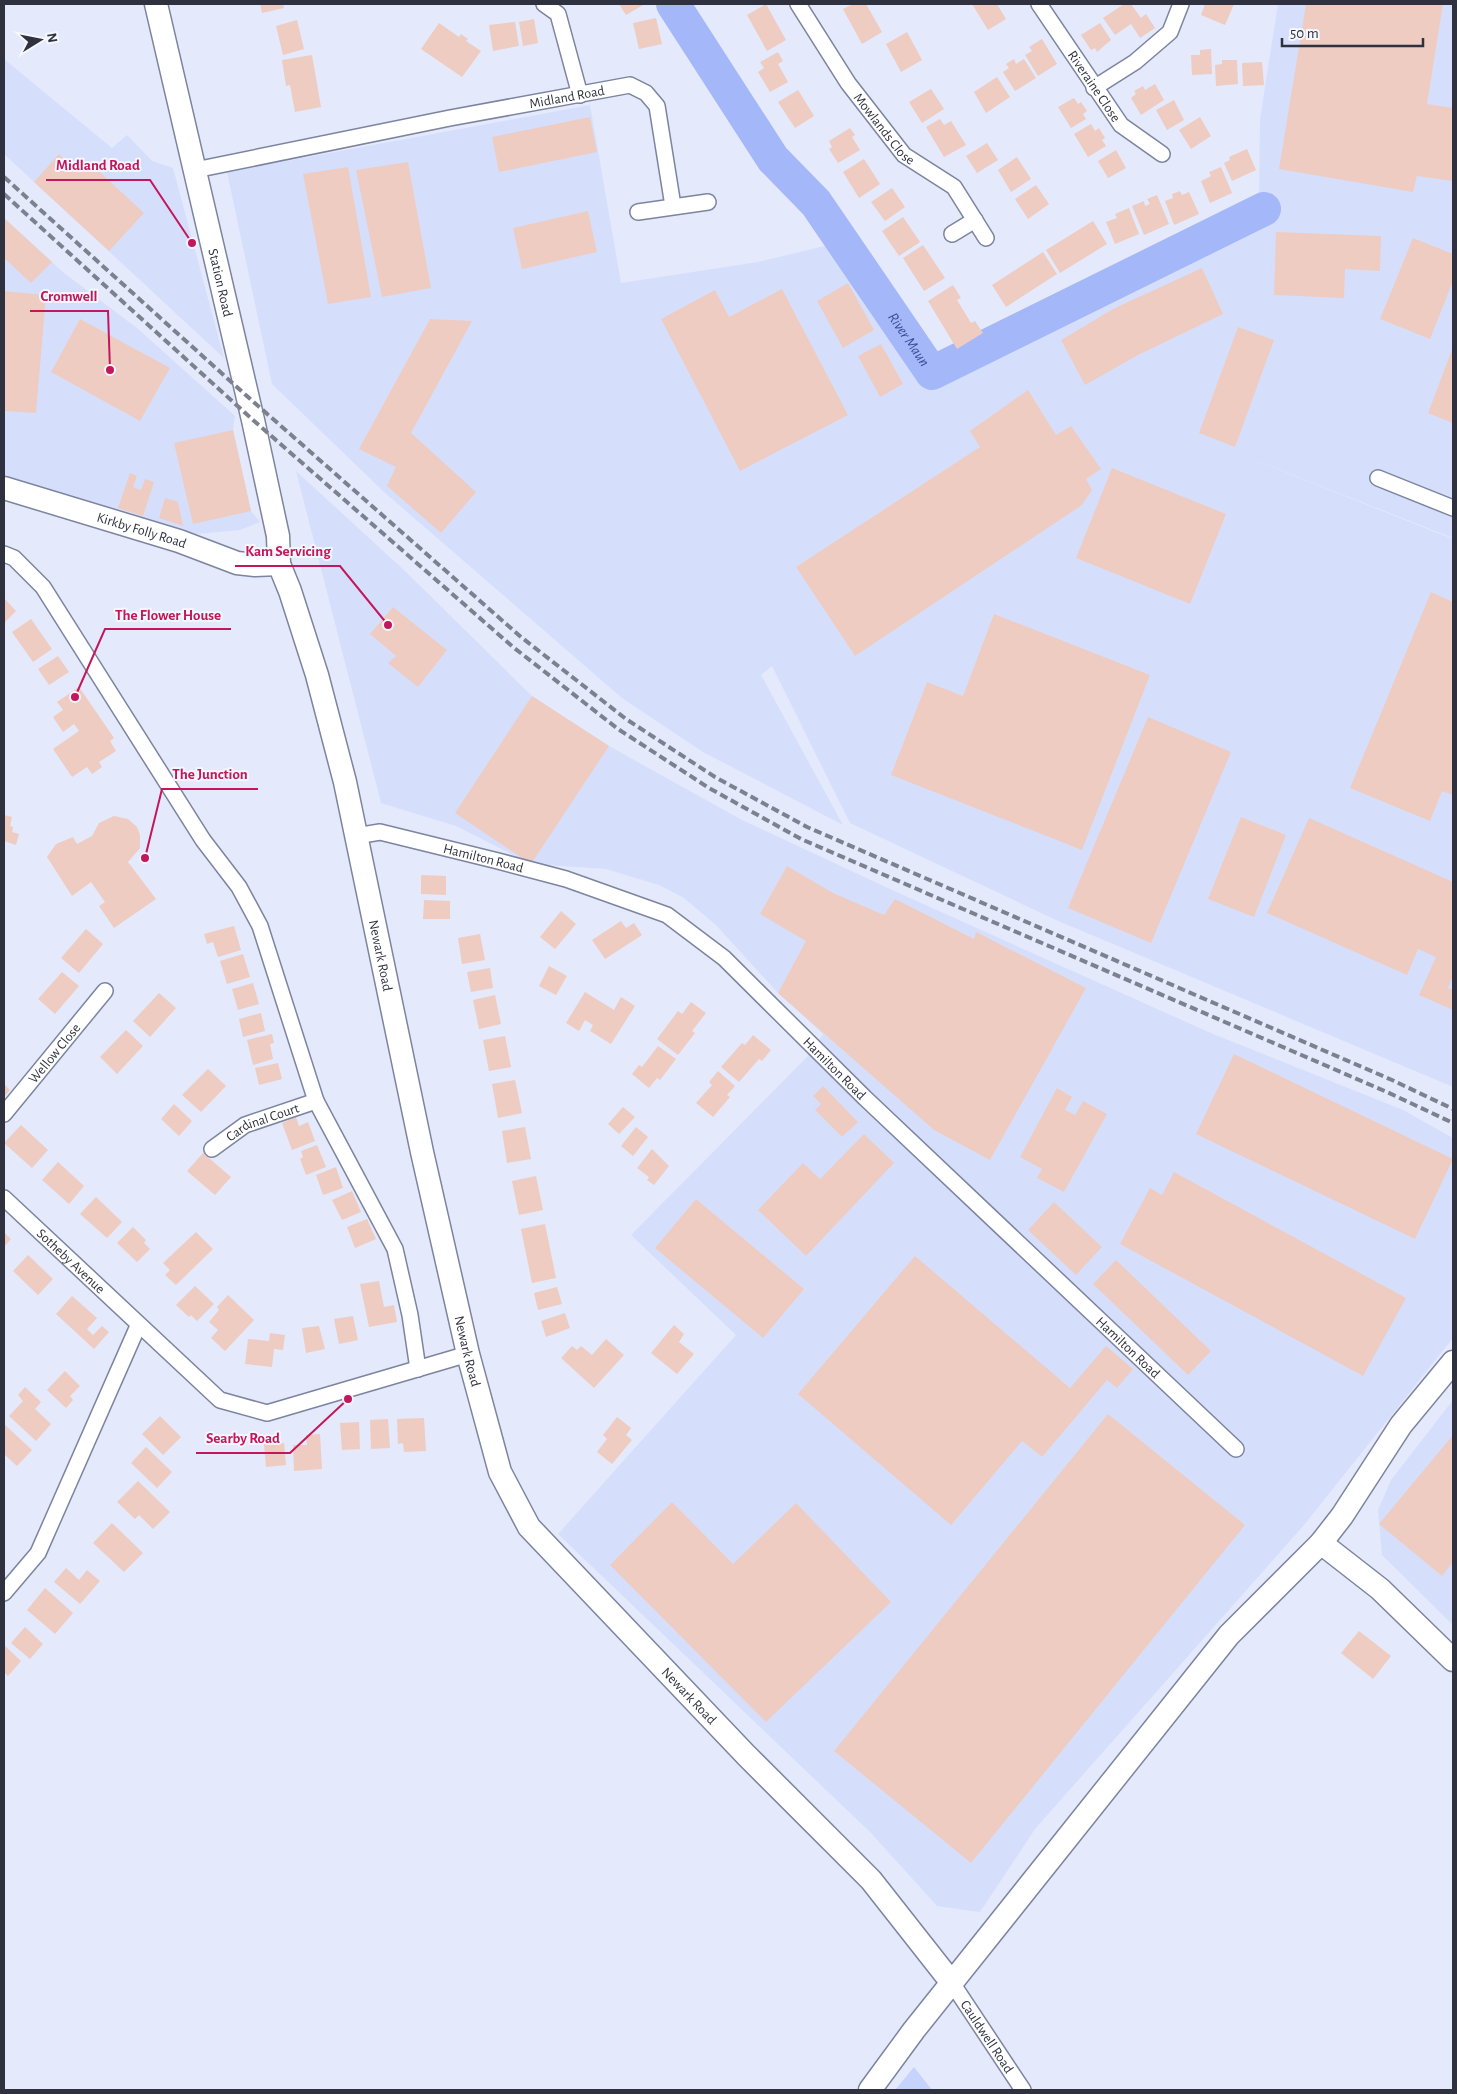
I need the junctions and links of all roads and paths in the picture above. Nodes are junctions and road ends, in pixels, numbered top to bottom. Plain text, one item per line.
1 (156, 4) edge
2 (544, 4) edge
3 (798, 4) edge
4 (1039, 4) edge
5 (1181, 4) edge
6 (1094, 88) junction
7 (580, 95) junction
8 (1162, 154) dead end
9 (195, 170) junction
10 (708, 202) dead end
11 (673, 206) junction
12 (638, 212) dead end
13 (975, 220) junction
14 (952, 234) dead end
15 (986, 238) dead end
16 (1378, 478) dead end
17 (4, 488) edge
18 (1453, 508) edge
19 (4, 554) edge
20 (279, 564) junction
21 (356, 836) junction
22 (105, 991) dead end
23 (316, 1101) junction
24 (4, 1114) edge
25 (212, 1150) dead end
26 (4, 1198) edge
27 (138, 1326) junction
28 (468, 1354) junction
29 (1453, 1362) edge
30 (418, 1368) junction
31 (1236, 1449) dead end
32 (1321, 1543) junction
33 (4, 1593) edge
34 (1453, 1660) edge
35 (952, 1983) junction
36 (870, 2090) edge
37 (1023, 2090) edge

1 - 9 main road, Station Road
2 - 7 street
3 - 13 street, Mowlands Close
4 - 6 street, Riveraine Close
5 - 6 street
6 - 8 street, Riveraine Close
7 - 9 street, Midland Road
7 - 11 street, Midland Road
9 - 20 main road, Station Road
10 - 11 street
11 - 12 street
13 - 14 street
13 - 15 street, Mowlands Close
16 - 18 street
17 - 20 main road, Kirkby Folly Road
19 - 23 street
20 - 21 main road, Newark Road
21 - 28 main road, Newark Road
21 - 31 street, Hamilton Road
22 - 24 street, Wellow Close
23 - 25 street, Cardinal Court
23 - 30 street
26 - 27 street, Sotheby Avenue
27 - 30 street, Sotheby Avenue
27 - 33 street
28 - 30 street, Sotheby Avenue
28 - 35 main road, Newark Road
29 - 32 main road
32 - 34 main road
32 - 35 main road
35 - 36 main road
35 - 37 street, Cauldwell Road

